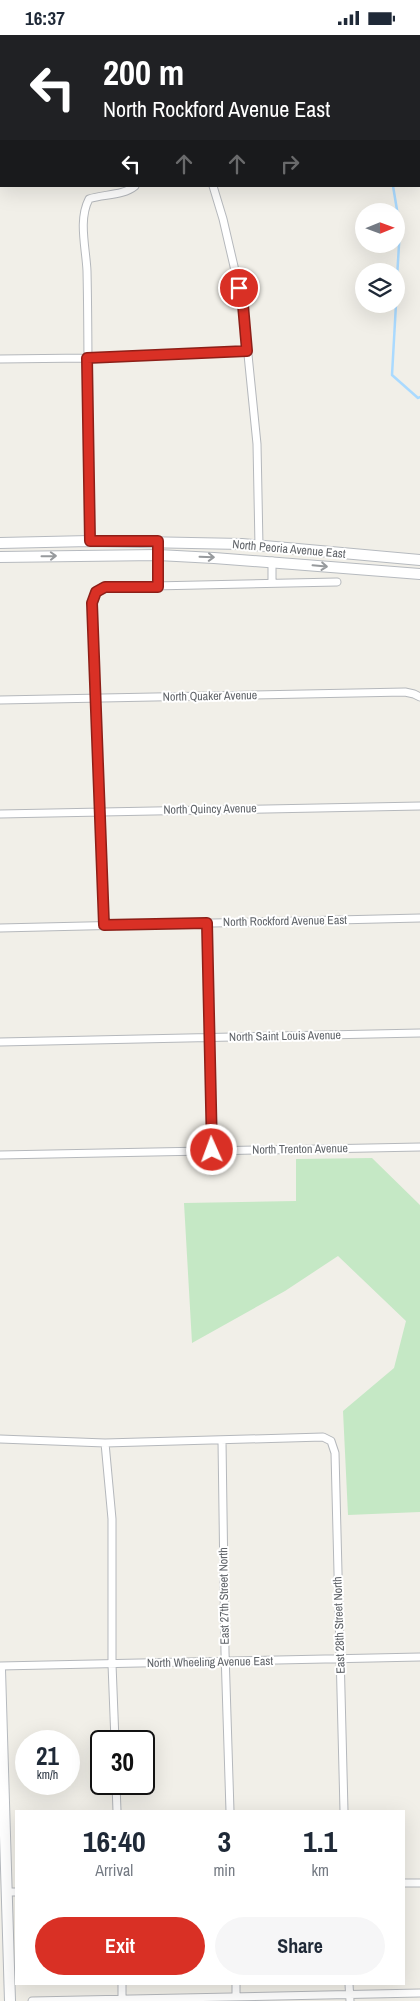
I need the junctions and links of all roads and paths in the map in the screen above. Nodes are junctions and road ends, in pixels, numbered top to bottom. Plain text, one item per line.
1 (134, 187) edge
2 (213, 187) edge
3 (247, 351) junction
4 (87, 358) junction
5 (0, 359) edge
6 (90, 541) junction
7 (158, 541) junction
8 (0, 543) edge
9 (259, 546) junction
10 (158, 555) junction
11 (0, 557) edge
12 (420, 560) edge
13 (272, 561) junction
14 (420, 574) edge
15 (337, 582) dead end
16 (272, 583) junction
17 (158, 587) junction
18 (420, 697) edge
19 (95, 699) junction
20 (0, 700) edge
21 (420, 805) edge
22 (98, 811) junction
23 (0, 814) edge
24 (420, 919) edge
25 (207, 923) junction
26 (104, 925) junction
27 (0, 928) edge
28 (420, 1033) edge
29 (209, 1038) junction
30 (0, 1042) edge
31 (420, 1147) edge
32 (212, 1150) junction
33 (0, 1155) edge
34 (0, 1439) edge
35 (222, 1441) junction
36 (105, 1443) junction
37 (420, 1657) edge
38 (340, 1659) junction
39 (226, 1661) junction
40 (112, 1664) junction
41 (0, 1666) edge
42 (0, 1670) edge
43 (1, 1723) edge
44 (115, 1730) edge
45 (116, 1795) edge
46 (117, 1810) edge
47 (230, 1810) edge
48 (344, 1810) edge
49 (2, 1834) edge
50 (405, 1883) edge
51 (420, 1883) edge
52 (11, 1892) edge
53 (122, 1985) edge
54 (236, 1985) edge
55 (420, 1993) edge
56 (236, 1997) junction
57 (350, 1997) edge
58 (122, 1999) junction
59 (10, 2001) edge
60 (32, 2001) edge

1 - 4 street
2 - 3 street
3 - 4 street
3 - 9 street
4 - 5 street
4 - 6 street
6 - 7 main road, North Peoria Avenue East
6 - 8 main road, North Peoria Avenue East
7 - 9 main road, North Peoria Avenue East
7 - 10 street
9 - 12 main road, North Peoria Avenue East
11 -> 10 main road, North Peoria Avenue East
10 -> 13 main road, North Peoria Avenue East
10 - 17 street
13 -> 14 main road, North Peoria Avenue East
13 - 16 street, North Peoria Avenue East
15 - 16 street
16 - 17 street
17 - 19 street
18 - 19 street, North Quaker Avenue
19 - 20 street, North Quaker Avenue
19 - 22 street
21 - 22 street, North Quincy Avenue
22 - 23 street, North Quincy Avenue
22 - 26 street
24 - 25 street, North Rockford Avenue East
25 - 26 street, North Rockford Avenue East
25 - 29 street
26 - 27 street, North Rockford Avenue East
28 - 29 street, North Saint Louis Avenue
29 - 30 street, North Saint Louis Avenue
29 - 32 street
31 - 32 street, North Trenton Avenue
32 - 33 street, North Trenton Avenue
34 - 36 street
35 - 36 street
35 - 38 street, East 28th Street North
35 - 39 street, East 27th Street North
36 - 40 street
37 - 38 street, North Wheeling Avenue East
38 - 39 street, North Wheeling Avenue East
38 - 48 street, East 28th Street North
39 - 40 street, North Wheeling Avenue East
39 - 47 street, East 27th Street North
40 - 41 street, North Wheeling Avenue East
40 - 44 street
42 - 43 main road
43 - 49 main road
45 - 46 street
49 - 52 main road
50 - 51 street
52 - 59 main road
53 - 58 street
54 - 56 street
55 - 57 street
56 - 57 street
56 - 58 street
58 - 60 street

